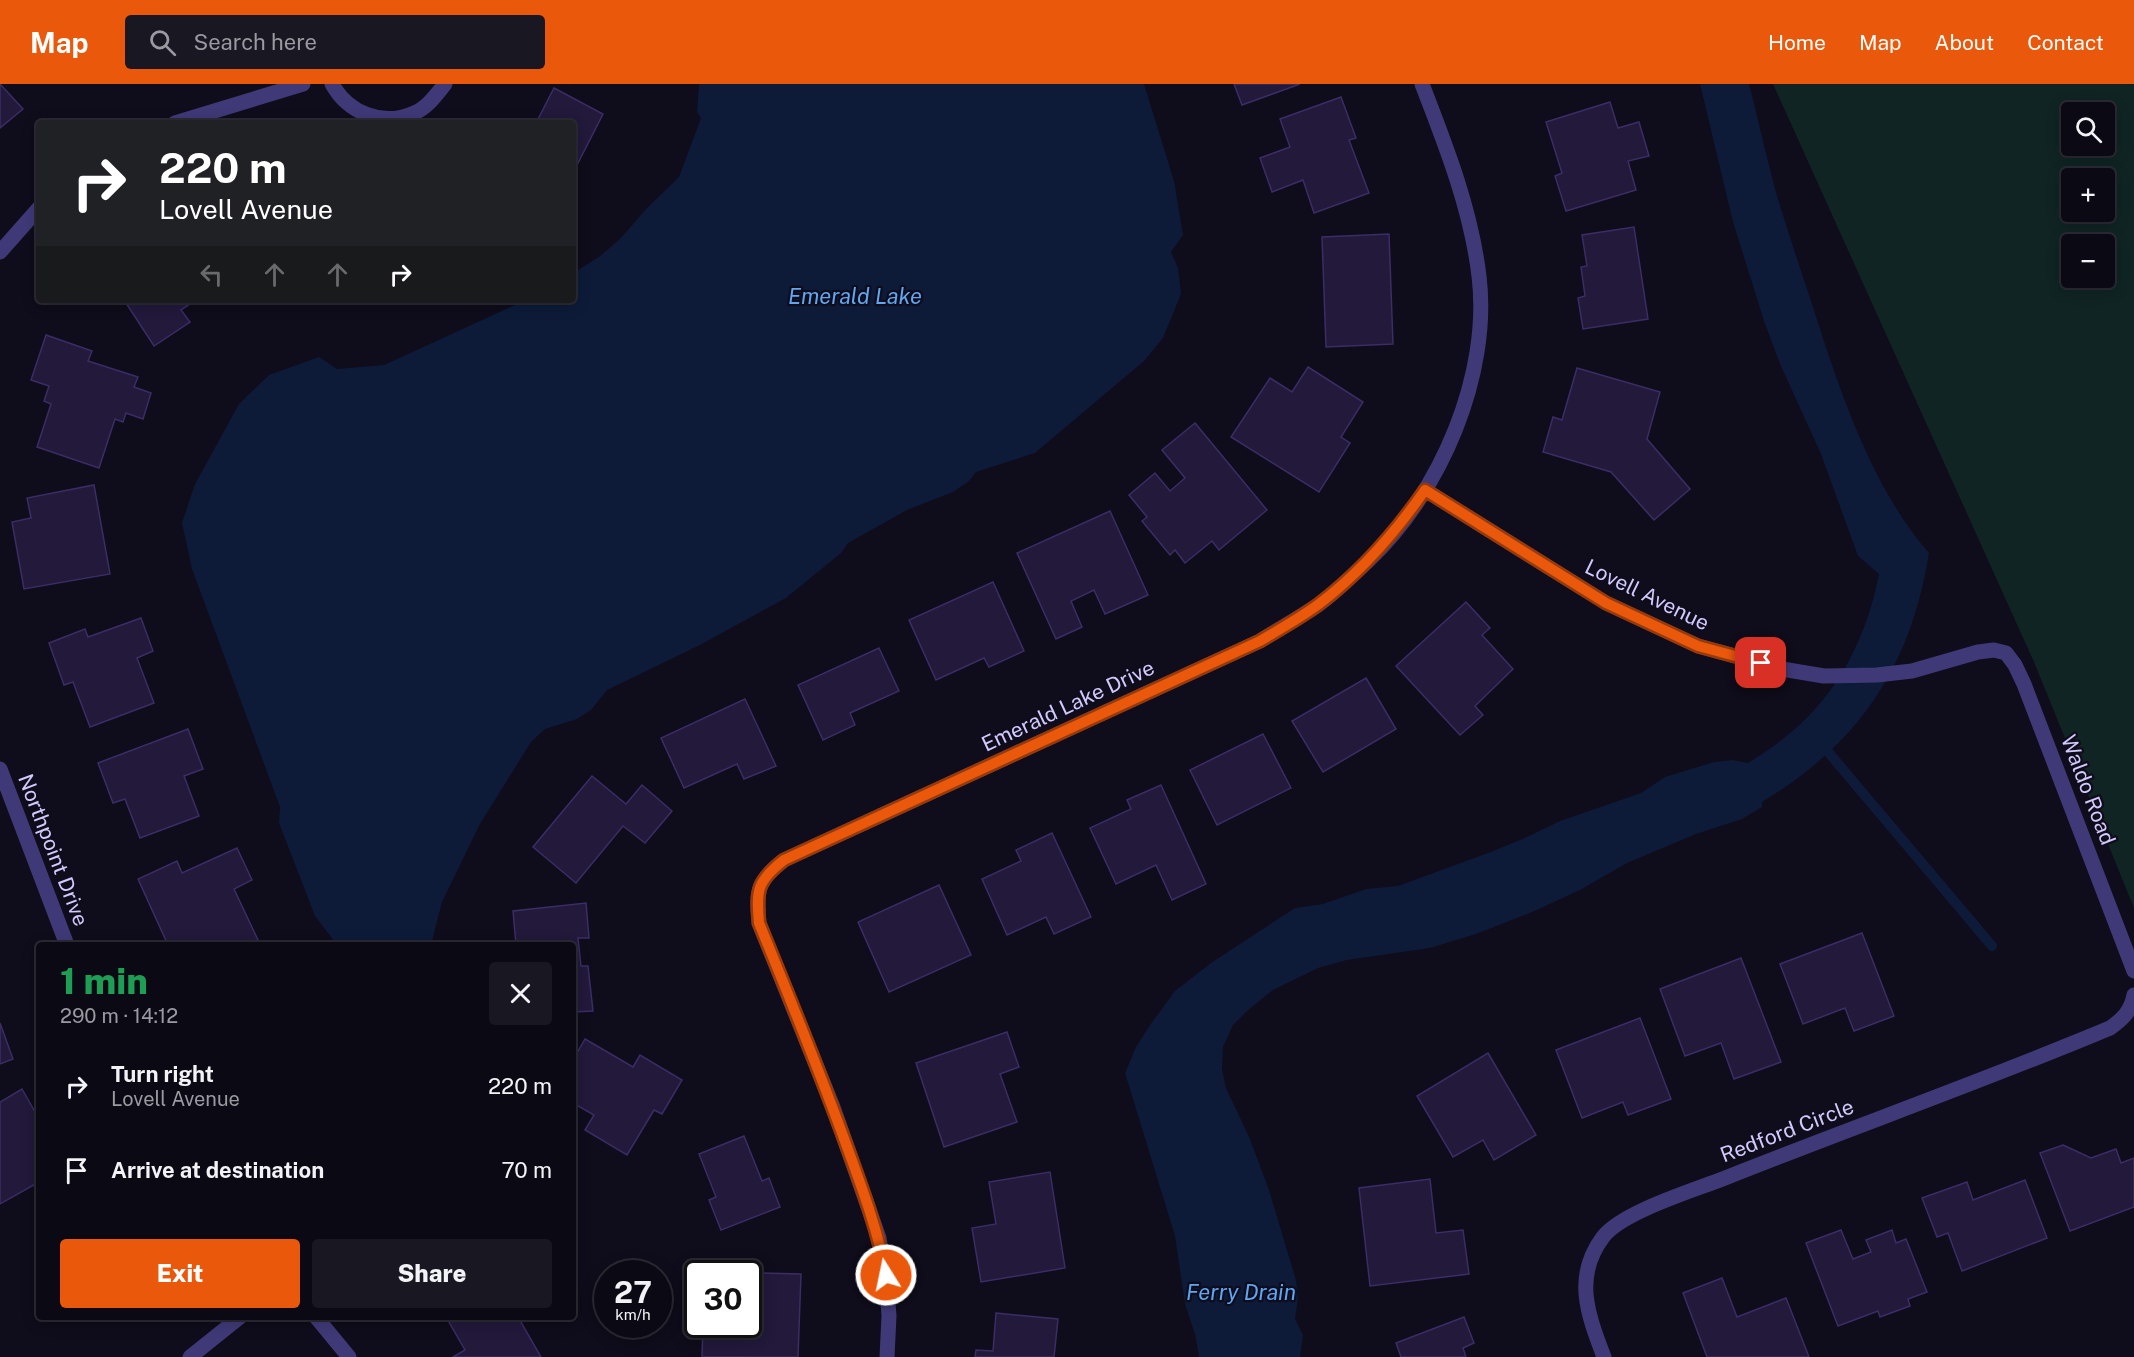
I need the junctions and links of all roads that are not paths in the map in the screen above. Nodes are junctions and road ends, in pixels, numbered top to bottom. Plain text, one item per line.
1 (303, 84) edge
2 (332, 84) edge
3 (445, 84) edge
4 (1422, 84) edge
5 (185, 120) edge
6 (36, 211) edge
7 (0, 252) edge
8 (1425, 490) junction
9 (1978, 652) joint
10 (0, 769) edge
11 (66, 942) edge
12 (2134, 971) edge
13 (2134, 995) edge
14 (236, 1320) edge
15 (319, 1320) edge
16 (190, 1357) edge
17 (350, 1357) edge
18 (887, 1357) edge
19 (1604, 1357) edge

1 - 5 street
2 - 3 street
4 - 8 street, Emerald Lake Drive
6 - 7 street
8 - 9 street, Lovell Avenue
8 - 18 street, Emerald Lake Drive
9 - 12 street, Waldo Road
10 - 11 street, Northpoint Drive
13 - 19 street, Redford Circle
14 - 16 street
15 - 17 street

